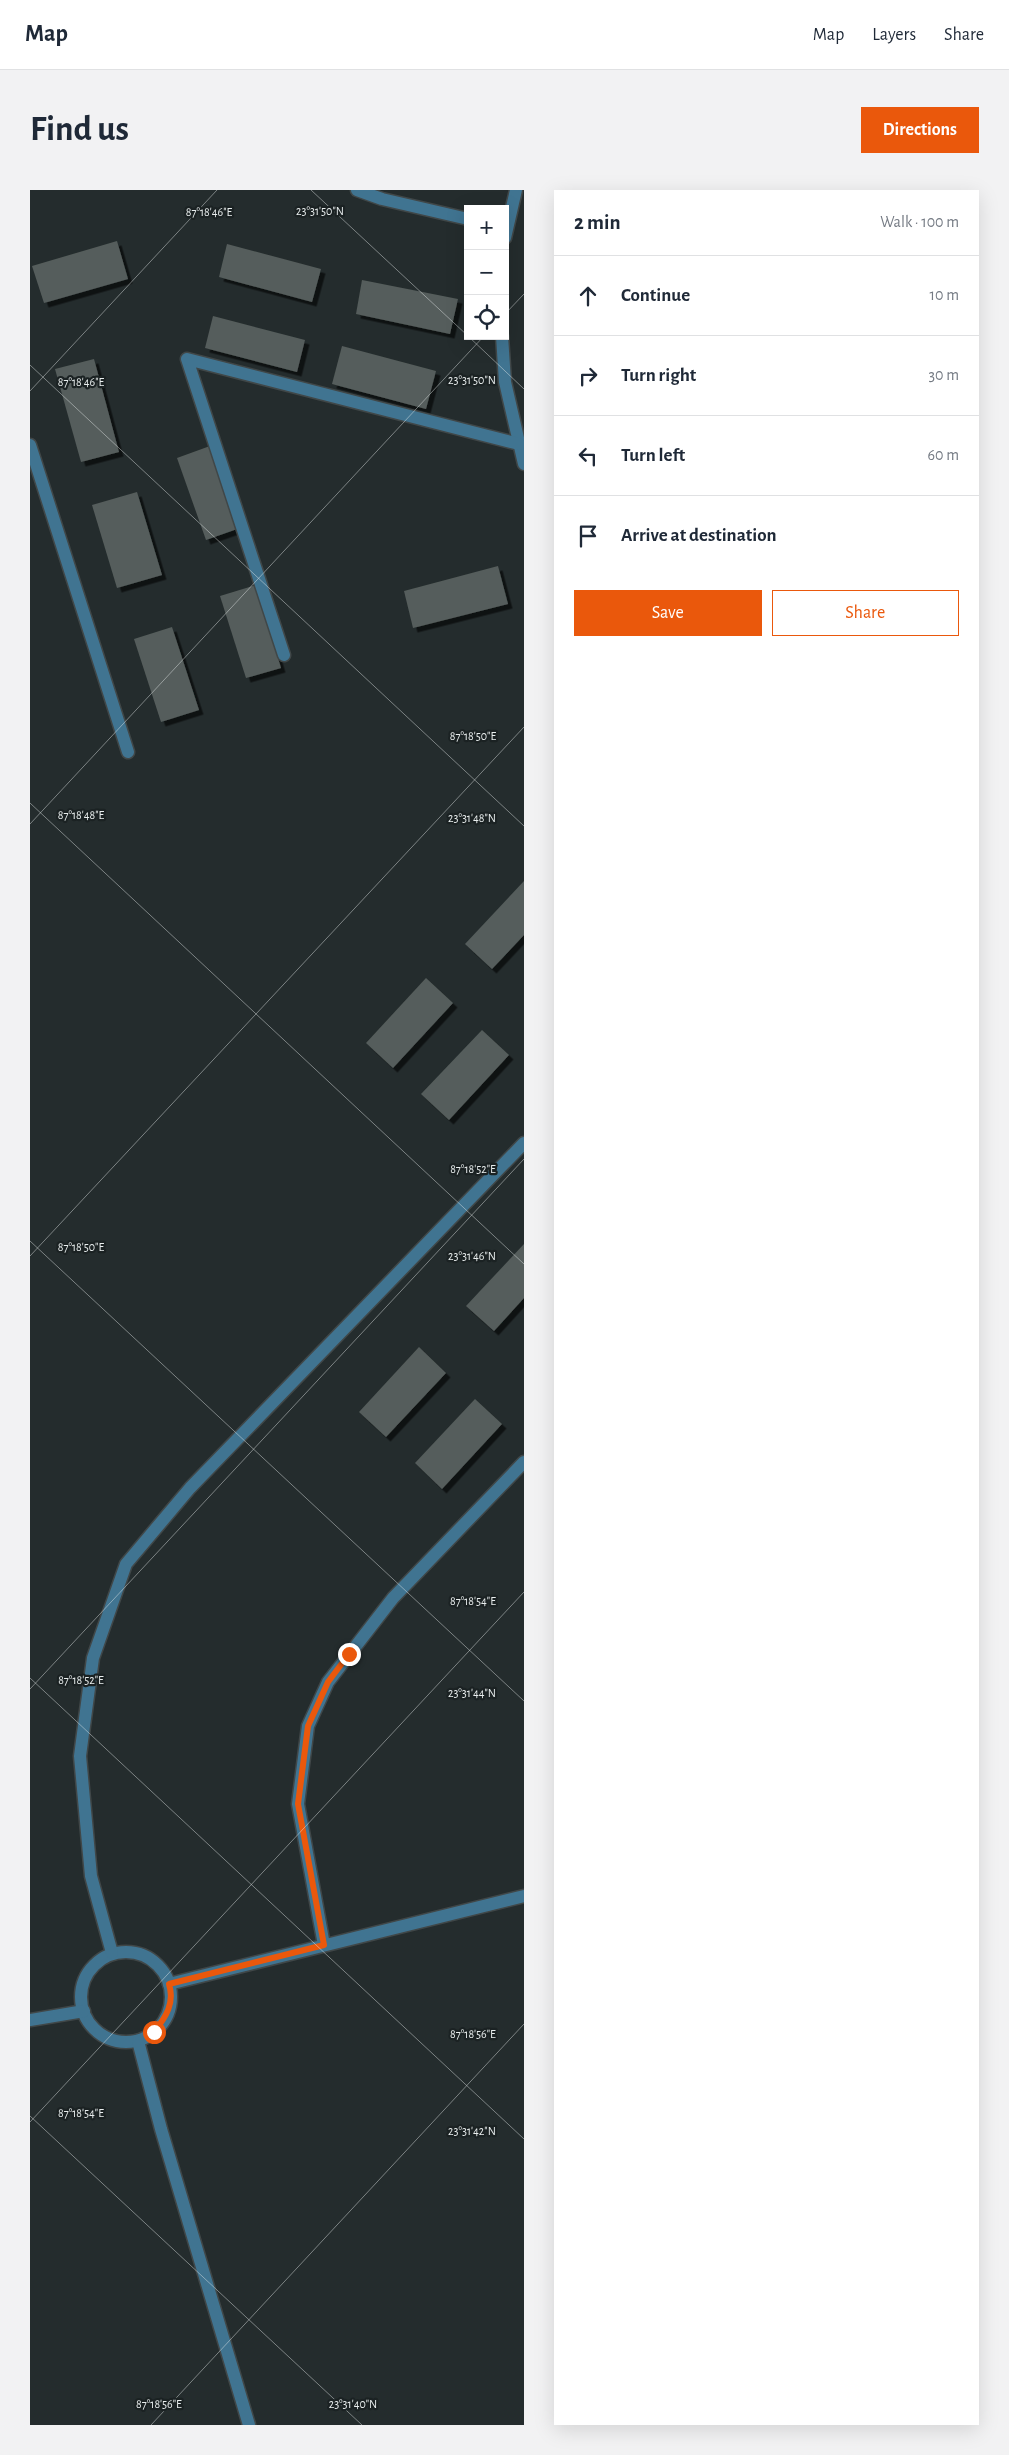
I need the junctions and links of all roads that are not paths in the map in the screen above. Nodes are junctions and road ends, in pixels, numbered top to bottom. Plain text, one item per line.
1 (357, 190) edge
2 (516, 190) edge
3 (509, 217) edge
4 (464, 218) edge
5 (502, 340) edge
6 (519, 444) junction
7 (30, 445) edge
8 (524, 464) edge
9 (284, 655) dead end
10 (128, 752) dead end
11 (524, 1142) edge
12 (524, 1462) edge
13 (524, 1896) edge
14 (324, 1945) junction
15 (112, 1953) junction
16 (169, 1984) junction
17 (84, 2011) junction
18 (30, 2020) edge
19 (138, 2041) junction
20 (249, 2425) edge

1 - 4 street
2 - 3 street
5 - 6 street
6 - 8 street
6 - 9 street
7 - 10 street
11 - 15 street
12 - 14 street
13 - 14 street
14 - 16 street
15 - 16 street
15 - 17 street
16 - 19 street
17 - 18 street
17 - 19 street
19 - 20 street

